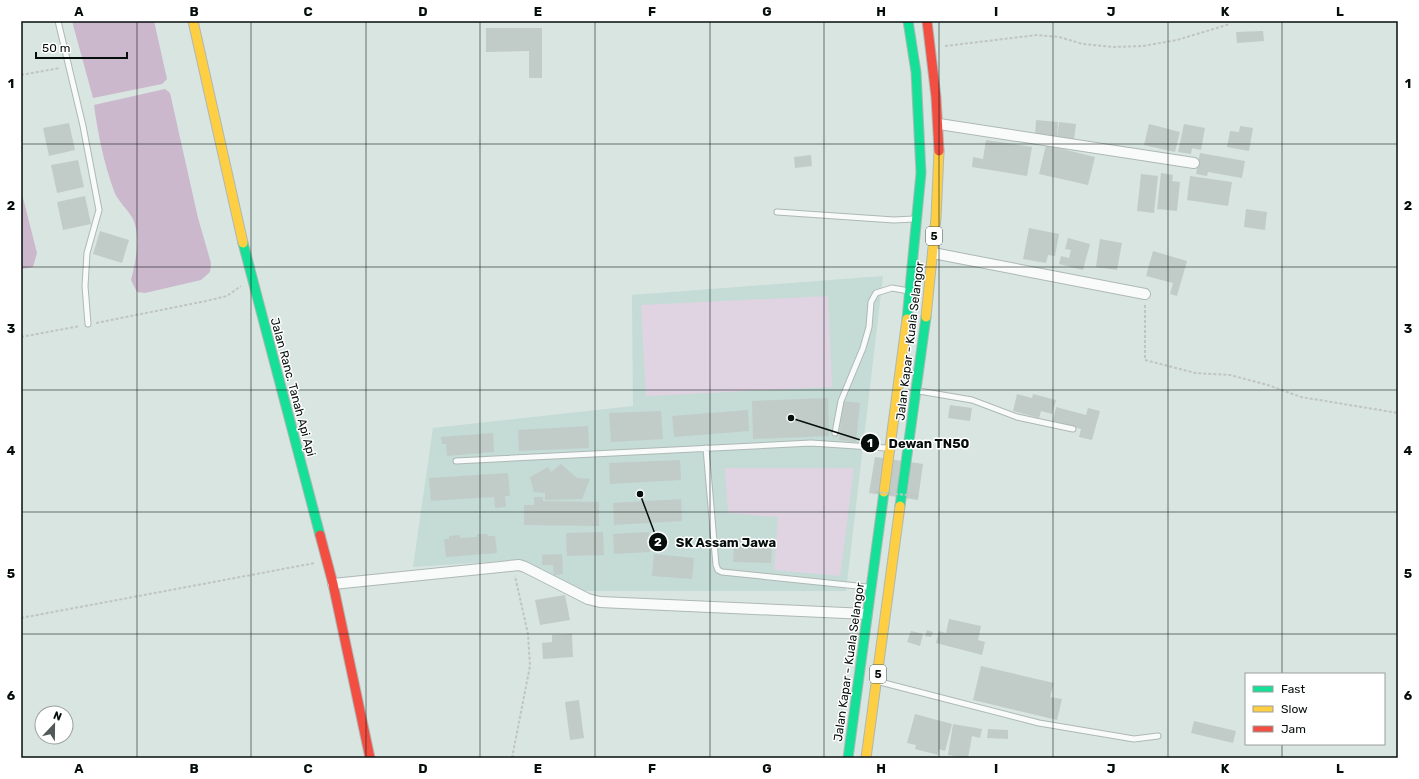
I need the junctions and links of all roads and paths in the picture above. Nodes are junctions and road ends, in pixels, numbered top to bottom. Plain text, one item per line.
1 (58, 21) edge
2 (193, 21) edge
3 (908, 21) edge
4 (927, 21) edge
5 (1230, 24) dead end
6 (932, 48) junction
7 (68, 66) junction
8 (21, 75) edge
9 (939, 124) junction
10 (1194, 163) dead end
11 (777, 212) dead end
12 (917, 219) junction
13 (933, 254) junction
14 (251, 277) junction
15 (912, 292) junction
16 (1145, 294) joint
17 (88, 324) junction
18 (21, 337) edge
19 (916, 391) junction
20 (1398, 413) edge
21 (1073, 428) dead end
22 (835, 433) dead end
23 (706, 448) junction
24 (890, 448) junction
25 (908, 450) junction
26 (456, 460) dead end
27 (875, 492) dead end
28 (917, 496) dead end
29 (327, 561) junction
30 (512, 566) junction
31 (333, 584) junction
32 (874, 588) junction
33 (867, 614) junction
34 (21, 618) edge
35 (877, 681) junction
36 (1158, 736) dead end
37 (370, 758) edge
38 (512, 758) edge
39 (848, 758) edge
40 (866, 758) edge

1 - 7 lane
2 - 14 main road, Jalan Ranc. Tanah Api Api
3 - 12 main road, Jalan Kapar - Kuala Selangor / 5
4 - 6 main road, Jalan Kapar - Kuala Selangor / 5
5 - 6 path
6 - 9 main road, Jalan Kapar - Kuala Selangor / 5
7 - 8 path
7 - 17 lane
9 - 10 street
9 - 13 main road, Jalan Kapar - Kuala Selangor / 5
11 - 12 lane
12 - 15 main road, Jalan Kapar - Kuala Selangor / 5
13 - 16 street
13 - 19 main road, Jalan Kapar - Kuala Selangor / 5
14 - 17 path
14 - 29 main road, Jalan Ranc. Tanah Api Api
15 - 22 lane
15 - 24 main road, Jalan Kapar - Kuala Selangor / 5
16 - 20 path
17 - 18 path
19 - 21 lane
19 - 25 main road, Jalan Kapar - Kuala Selangor / 5
23 - 24 lane
23 - 26 lane
23 - 32 lane
24 - 25 main road
24 - 32 main road, Jalan Kapar - Kuala Selangor / 5
25 - 35 main road, Jalan Kapar - Kuala Selangor / 5
27 - 28 path, bridge
29 - 31 main road, Jalan Ranc. Tanah Api Api
29 - 34 path
30 - 31 street
30 - 33 street
30 - 38 path
31 - 37 main road, Jalan Ranc. Tanah Api Api
32 - 33 main road, Jalan Kapar - Kuala Selangor / 5
33 - 39 main road, Jalan Kapar - Kuala Selangor / 5
35 - 36 lane
35 - 40 main road, Jalan Kapar - Kuala Selangor / 5

